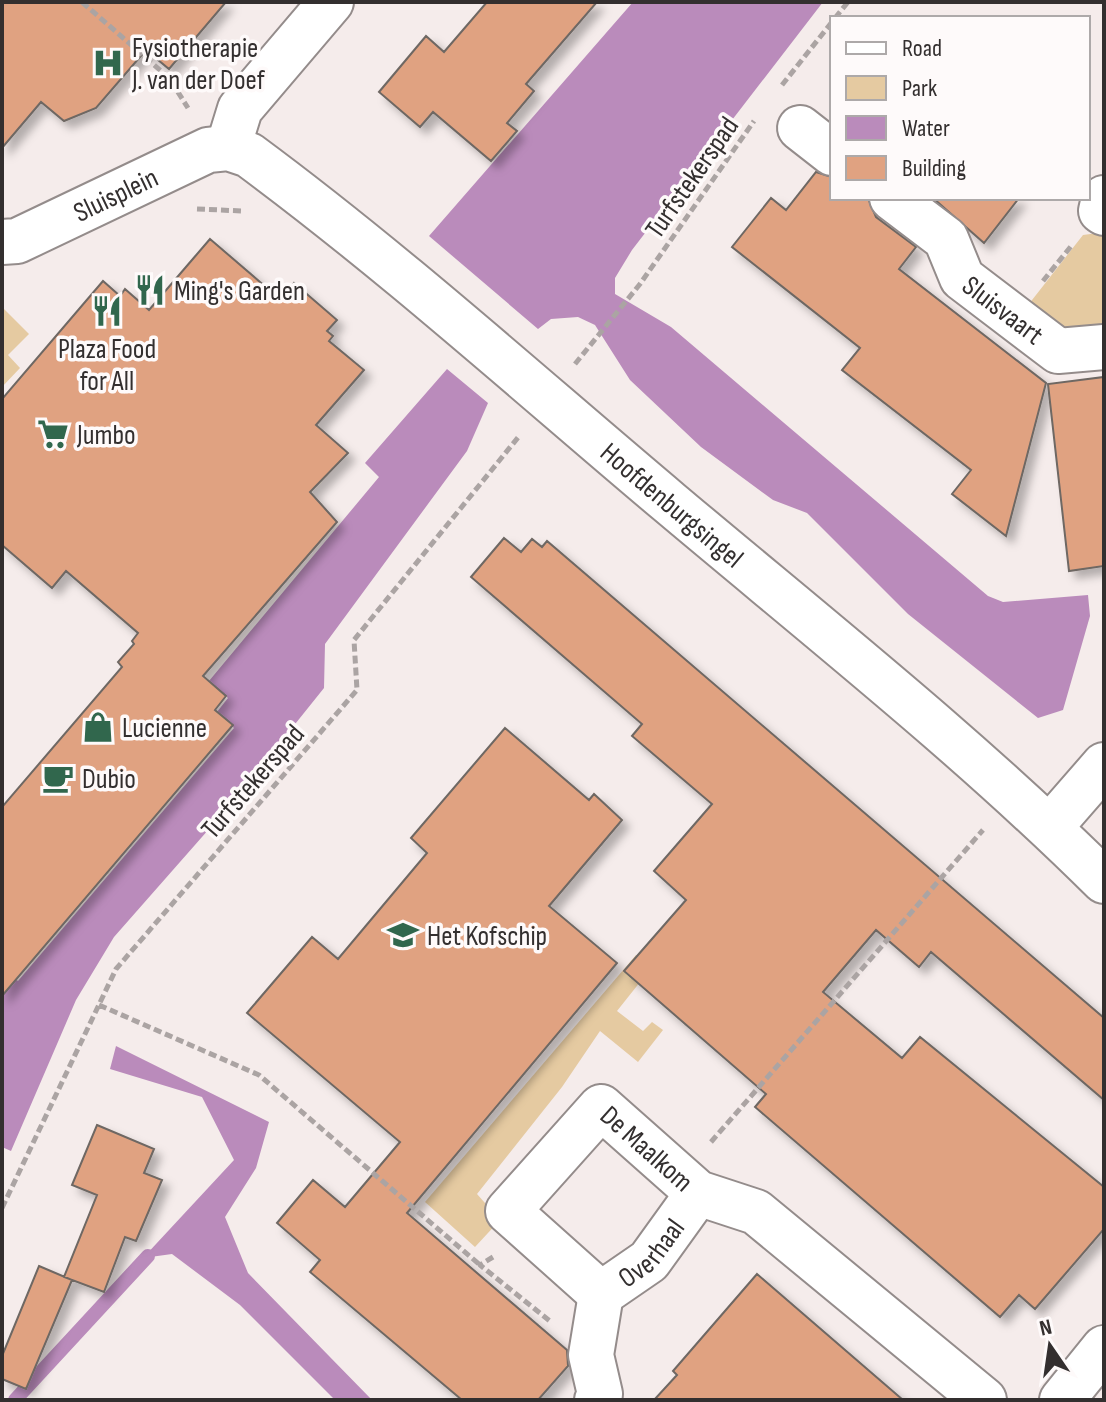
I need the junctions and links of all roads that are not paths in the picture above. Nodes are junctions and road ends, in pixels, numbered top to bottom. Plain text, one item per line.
1 (331, 2) edge
2 (228, 148) junction
3 (895, 200) edge
4 (2, 242) edge
5 (1104, 347) edge
6 (1104, 765) edge
7 (1050, 827) junction
8 (1104, 881) edge
9 (689, 1186) junction
10 (601, 1294) junction
11 (1104, 1348) edge
12 (597, 1400) edge
13 (984, 1400) edge
14 (1062, 1400) edge

1 - 2 street
2 - 4 street, Sluisplein
2 - 7 street, Hoofdenburgsingel
3 - 5 street, Sluisvaart
6 - 7 street
7 - 8 street, Hoofdenburgsingel
9 - 10 street, Overhaal
9 - 10 street, De Maalkom
9 - 13 street, De Maalkom
10 - 12 street, Overhaal
11 - 14 street

